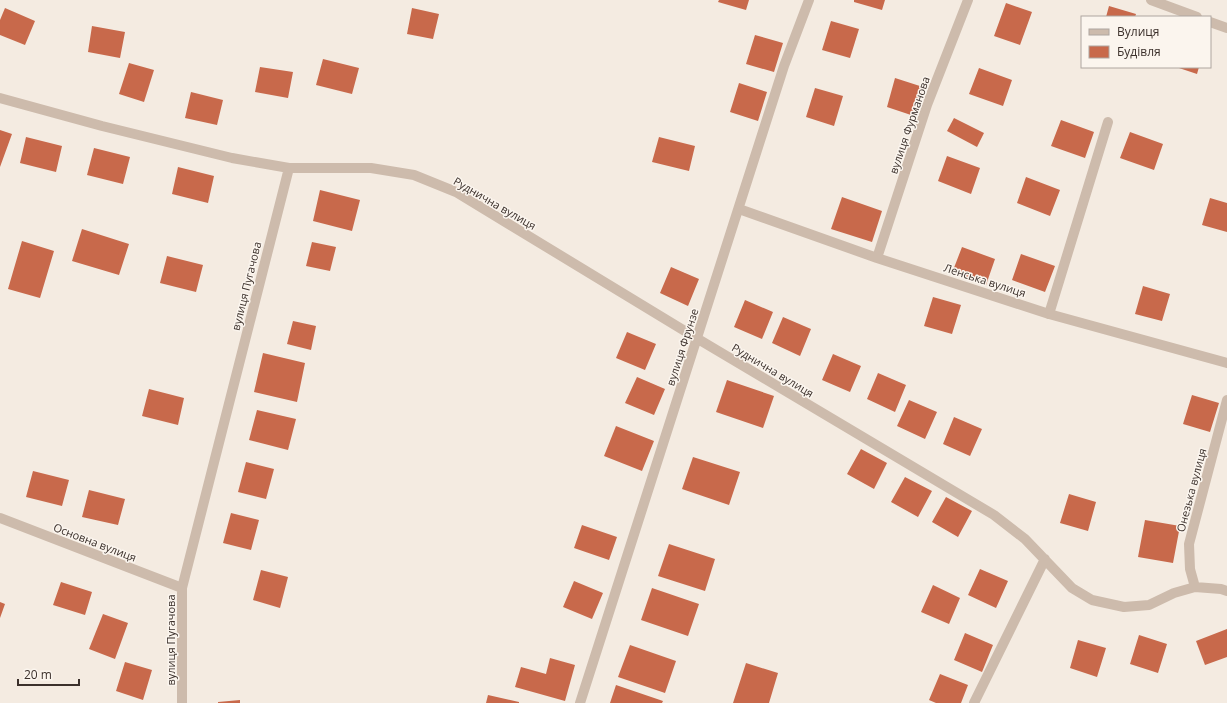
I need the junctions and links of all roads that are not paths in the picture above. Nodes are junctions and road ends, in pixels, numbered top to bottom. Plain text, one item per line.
1 (809, 0) edge
2 (968, 0) edge
3 (1151, 0) edge
4 (1195, 16) edge
5 (1211, 22) edge
6 (1227, 28) edge
7 (0, 98) edge
8 (1108, 122) dead end
9 (289, 168) junction
10 (739, 209) junction
11 (877, 258) junction
12 (1049, 314) junction
13 (698, 339) junction
14 (1227, 364) edge
15 (1227, 400) edge
16 (0, 518) edge
17 (1045, 559) junction
18 (1195, 587) junction
19 (182, 588) junction
20 (1227, 591) edge
21 (182, 703) edge
22 (580, 703) edge
23 (974, 703) edge

1 - 10 street, вулиця Фрунзе
2 - 11 street, вулиця Фурманова
3 - 4 street
5 - 6 street
7 - 9 street
8 - 12 street
9 - 13 street, Руднична вулиця
9 - 19 street, вулиця Пугачова
10 - 11 street, Ленська вулиця
10 - 13 street, вулиця Фрунзе
11 - 12 street, Ленська вулиця
12 - 14 street, Ленська вулиця
13 - 17 street, Руднична вулиця
13 - 22 street, вулиця Фрунзе
15 - 18 street, Онезька вулиця
16 - 19 street, Основна вулиця
17 - 18 street, Руднична вулиця
17 - 23 street
18 - 20 street, Руднична вулиця
19 - 21 street, вулиця Пугачова

